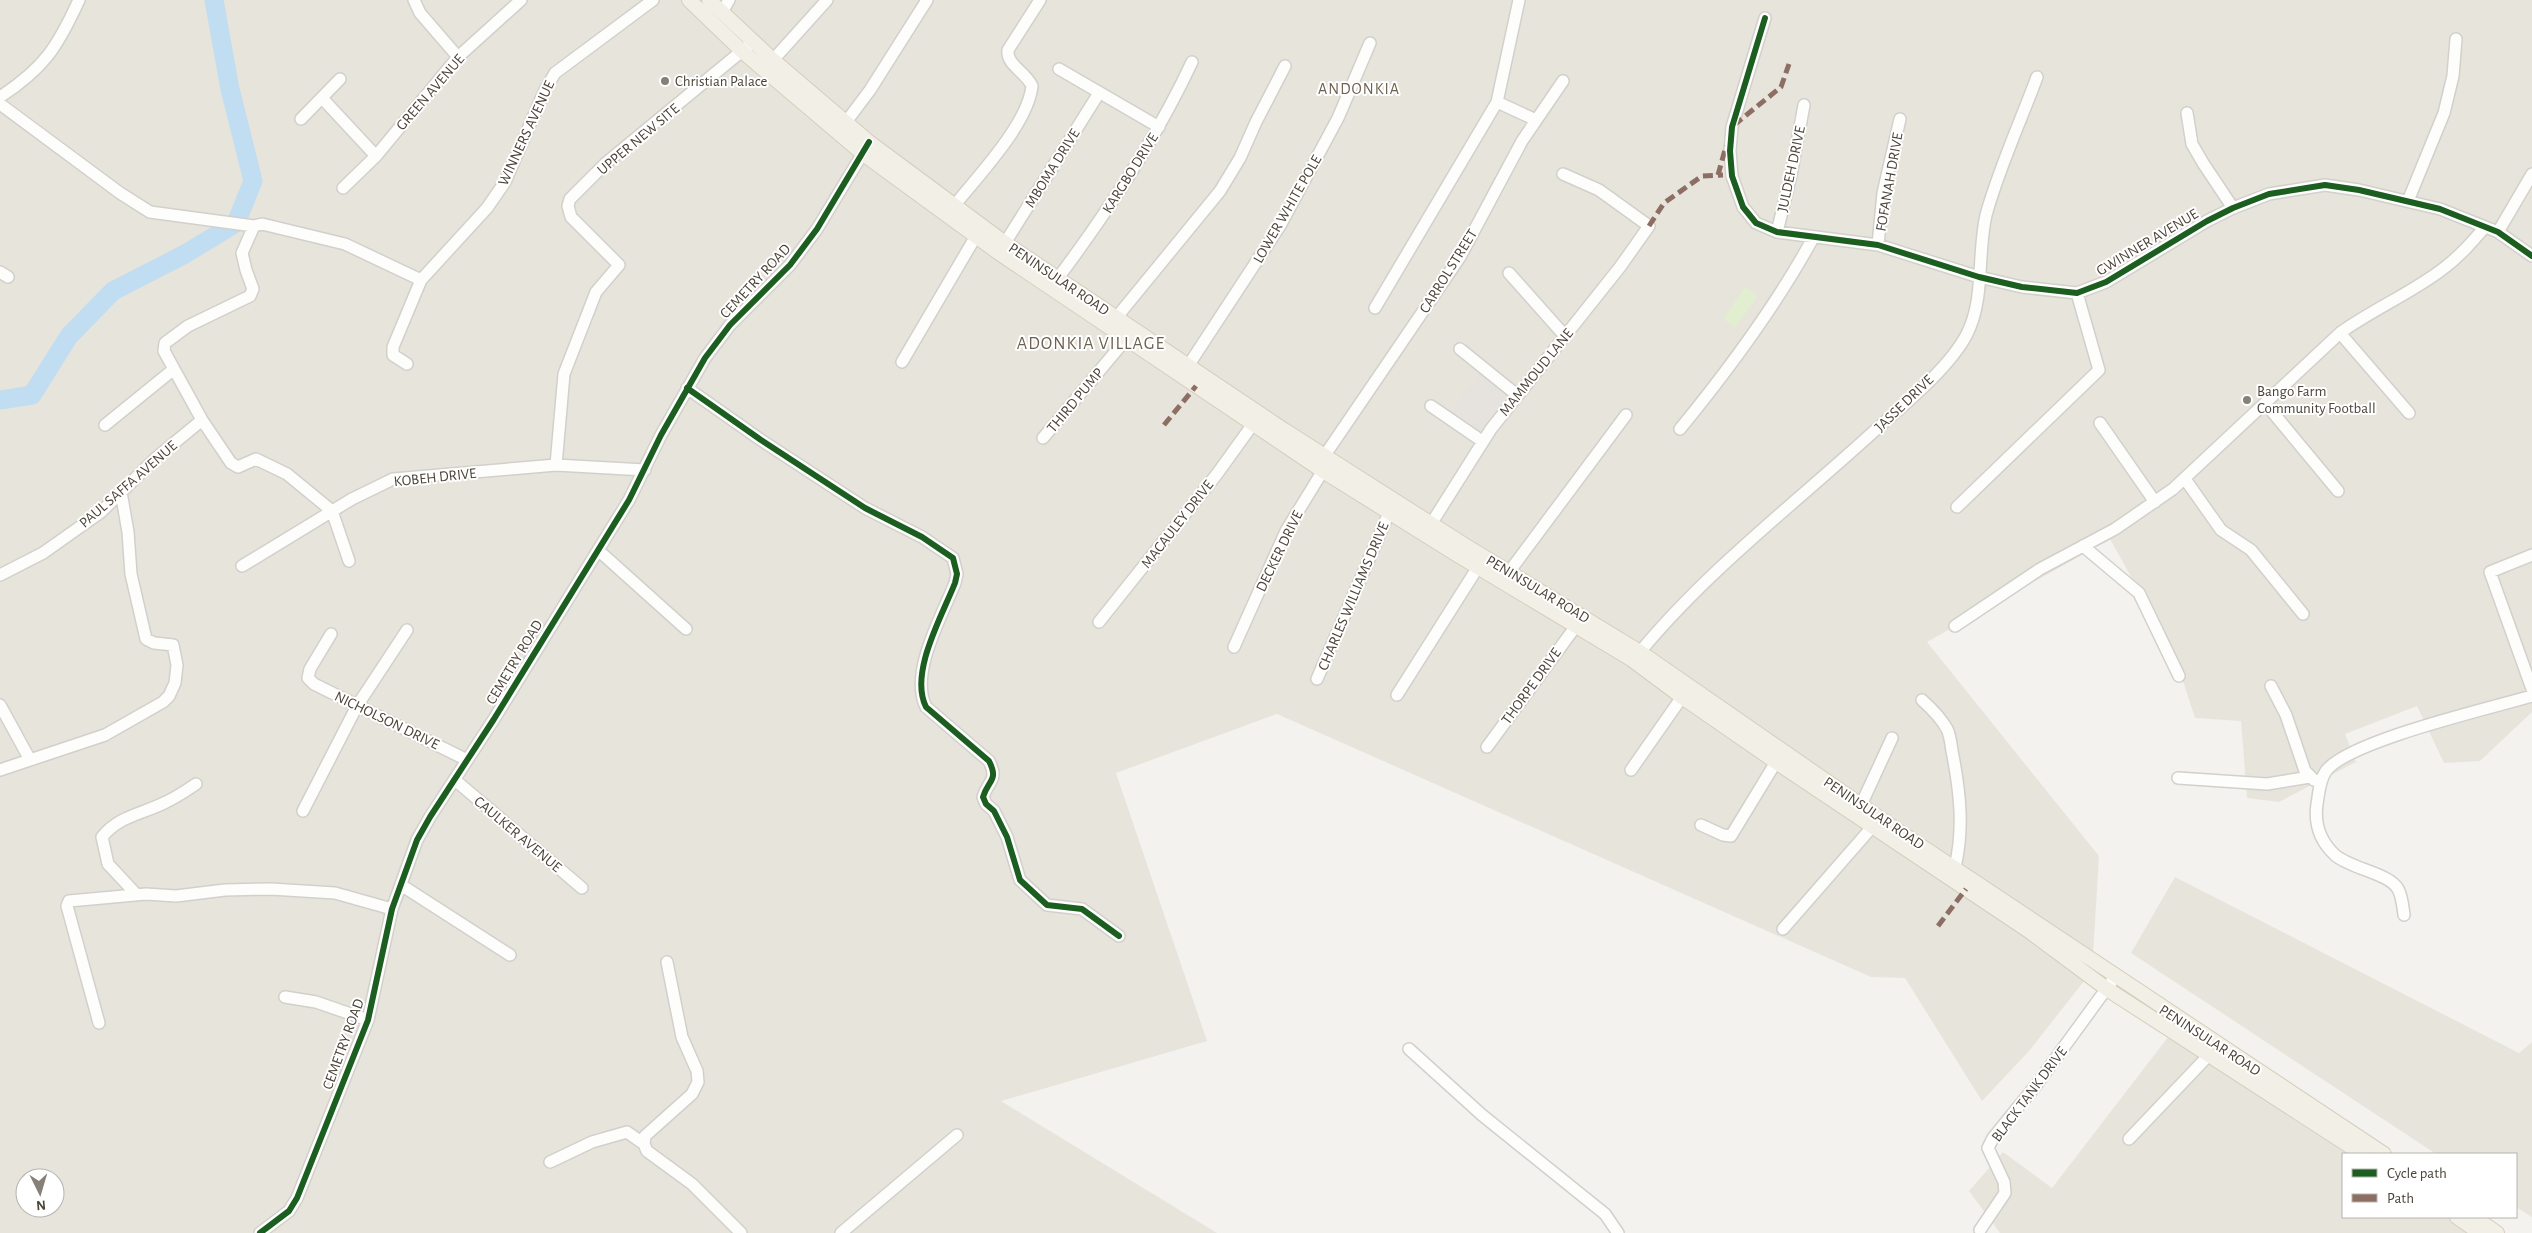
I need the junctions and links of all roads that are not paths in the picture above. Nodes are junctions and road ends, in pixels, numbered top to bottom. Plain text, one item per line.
1 (79, 0) edge
2 (414, 0) edge
3 (521, 0) edge
4 (654, 0) edge
5 (689, 0) edge
6 (709, 0) edge
7 (827, 0) edge
8 (927, 0) edge
9 (1040, 0) edge
10 (1519, 0) edge
11 (725, 6) edge
12 (1765, 18) dead end
13 (2456, 39) dead end
14 (1370, 43) dead end
15 (747, 46) junction
16 (458, 57) junction
17 (773, 60) junction
18 (1192, 62) dead end
19 (1286, 66) dead end
20 (1059, 69) dead end
21 (2037, 77) dead end
22 (340, 79) dead end
23 (1563, 81) dead end
24 (1099, 93) junction
25 (3, 95) edge
26 (322, 98) junction
27 (1498, 102) junction
28 (0, 104) edge
29 (1804, 105) dead end
30 (2187, 113) dead end
31 (302, 119) dead end
32 (1900, 119) dead end
33 (1536, 120) junction
34 (846, 122) junction
35 (1159, 127) junction
36 (866, 148) junction
37 (376, 156) junction
38 (1563, 174) dead end
39 (2532, 174) edge
40 (343, 188) dead end
41 (2408, 201) junction
42 (954, 206) junction
43 (2233, 208) junction
44 (249, 225) junction
45 (2484, 227) junction
46 (1777, 232) junction
47 (2498, 232) junction
48 (976, 236) junction
49 (1813, 238) junction
50 (1005, 243) junction
51 (1878, 245) junction
52 (2532, 256) edge
53 (1509, 273) dead end
54 (1979, 277) junction
55 (1058, 278) junction
56 (421, 280) junction
57 (2077, 292) junction
58 (1375, 308) dead end
59 (1116, 318) junction
60 (2340, 333) junction
61 (1565, 336) junction
62 (1127, 338) junction
63 (1460, 349) dead end
64 (902, 362) dead end
65 (407, 364) dead end
66 (1188, 366) junction
67 (174, 370) junction
68 (687, 388) junction
69 (1517, 395) junction
70 (2265, 403) junction
71 (1432, 406) dead end
72 (2409, 413) dead end
73 (1626, 415) dead end
74 (202, 420) junction
75 (2100, 423) dead end
76 (1253, 424) junction
77 (105, 425) dead end
78 (1680, 429) dead end
79 (1043, 438) dead end
80 (1482, 441) junction
81 (1328, 457) junction
82 (556, 465) junction
83 (645, 470) junction
84 (1323, 471) junction
85 (2185, 480) junction
86 (2338, 491) dead end
87 (121, 492) junction
88 (2155, 502) junction
89 (1957, 507) dead end
90 (332, 510) junction
91 (1388, 513) junction
92 (1431, 524) junction
93 (2083, 546) junction
94 (598, 550) junction
95 (2532, 555) edge
96 (349, 561) dead end
97 (242, 566) dead end
98 (1478, 567) junction
99 (1509, 572) junction
100 (0, 575) edge
101 (2303, 614) dead end
102 (1099, 622) dead end
103 (1576, 626) junction
104 (1955, 626) dead end
105 (686, 629) dead end
106 (407, 630) dead end
107 (331, 634) dead end
108 (1234, 647) dead end
109 (1640, 652) junction
110 (2179, 676) dead end
111 (1317, 678) dead end
112 (2271, 686) dead end
113 (2532, 689) edge
114 (1397, 695) dead end
115 (2532, 696) edge
116 (1682, 697) junction
117 (1922, 700) dead end
118 (0, 705) edge
119 (357, 706) junction
120 (1892, 738) dead end
121 (1487, 746) dead end
122 (29, 758) junction
123 (467, 760) junction
124 (1776, 762) junction
125 (0, 770) edge
126 (1632, 770) dead end
127 (2178, 778) dead end
128 (454, 780) junction
129 (2315, 780) junction
130 (196, 784) dead end
131 (1861, 805) junction
132 (302, 811) dead end
133 (1701, 825) dead end
134 (1873, 826) junction
135 (1955, 867) junction
136 (401, 885) junction
137 (582, 888) dead end
138 (136, 894) junction
139 (392, 909) junction
140 (2404, 915) dead end
141 (1783, 929) dead end
142 (1119, 936) dead end
143 (510, 955) dead end
144 (667, 962) dead end
145 (2115, 977) junction
146 (2107, 989) junction
147 (285, 997) dead end
148 (368, 1020) junction
149 (99, 1023) dead end
150 (1409, 1049) dead end
151 (2208, 1056) junction
152 (957, 1135) dead end
153 (2129, 1139) dead end
154 (644, 1144) junction
155 (2360, 1153) edge
156 (2382, 1153) edge
157 (550, 1162) dead end
158 (2458, 1218) edge
159 (2475, 1218) edge
160 (1980, 1230) dead end
161 (260, 1233) edge
162 (741, 1233) edge
163 (842, 1233) edge
164 (1618, 1233) edge
165 (2480, 1233) edge
166 (2497, 1233) edge

1 - 25 street
2 - 16 street
3 - 16 street, GREEN AVENUE
4 - 56 street, WINNERS AVENUE
5 - 15 main road, PENINSULAR ROAD
6 - 11 main road, PENINSULAR ROAD
7 - 17 street
8 - 34 street
9 - 42 street
10 - 27 street
11 - 15 main road, PENINSULAR ROAD
12 - 46 street, GWINNER AVENUE
13 - 41 street
14 - 66 street, LOWER WHITE POLE
15 - 17 main road, PENINSULAR ROAD
15 - 36 main road, PENINSULAR ROAD
15 - 82 street, UPPER NEW SITE
16 - 37 street, GREEN AVENUE
17 - 34 main road, PENINSULAR ROAD
18 - 35 street, KARGBO DRIVE
19 - 59 street
20 - 24 street
21 - 54 street, JASSE DRIVE
22 - 26 street
23 - 33 street, CARROL STREET
24 - 35 street
24 - 50 street, MBOMA DRIVE
26 - 31 street
26 - 37 street
27 - 33 street
27 - 58 street
28 - 44 street
29 - 46 street, JULDEH DRIVE
30 - 43 street
32 - 51 street, FOFANAH DRIVE
33 - 81 street, CARROL STREET
34 - 36 main road, PENINSULAR ROAD
35 - 55 street, KARGBO DRIVE
36 - 42 main road, PENINSULAR ROAD
36 - 48 main road, PENINSULAR ROAD
36 - 68 street, CEMETRY ROAD
37 - 40 street, GREEN AVENUE
38 - 61 street, MAMMOUD LANE
39 - 47 street
41 - 43 street, GWINNER AVENUE
41 - 45 street, GWINNER AVENUE
42 - 50 main road, PENINSULAR ROAD
43 - 57 street, GWINNER AVENUE
44 - 56 street
44 - 67 street
45 - 47 street, GWINNER AVENUE
45 - 60 street
46 - 49 street, GWINNER AVENUE
47 - 52 street, GWINNER AVENUE
48 - 62 main road, PENINSULAR ROAD
48 - 64 street
49 - 51 street, GWINNER AVENUE
49 - 78 street
50 - 55 main road, PENINSULAR ROAD
51 - 54 street, GWINNER AVENUE
53 - 61 street
54 - 57 street, GWINNER AVENUE
54 - 109 street, JASSE DRIVE
55 - 59 main road, PENINSULAR ROAD
56 - 65 street, WINNERS AVENUE
57 - 89 street
59 - 66 main road, PENINSULAR ROAD
60 - 70 street
60 - 72 street
61 - 69 street, MAMMOUD LANE
62 - 76 main road, PENINSULAR ROAD
62 - 79 street, THIRD PUMP
63 - 69 street
66 - 81 main road, PENINSULAR ROAD
67 - 74 street
67 - 77 street
68 - 83 street, CEMETRY ROAD
68 - 142 street
69 - 80 street, MAMMOUD LANE
70 - 85 street
70 - 86 street
71 - 80 street
73 - 99 street
74 - 87 street, PAUL SAFFA AVENUE
74 - 90 street
75 - 88 street
76 - 84 main road, PENINSULAR ROAD
76 - 102 street, MACAULEY DRIVE
80 - 92 street, MAMMOUD LANE
81 - 84 street, DECKER DRIVE
81 - 92 main road, PENINSULAR ROAD
82 - 83 street, KOBEH DRIVE
82 - 90 street, KOBEH DRIVE
83 - 94 street, CEMETRY ROAD
84 - 91 main road, PENINSULAR ROAD
84 - 108 street, DECKER DRIVE
85 - 88 street
85 - 101 street
87 - 100 street, PAUL SAFFA AVENUE
87 - 122 street
88 - 93 street
90 - 96 street
90 - 97 street, KOBEH DRIVE
91 - 98 main road, PENINSULAR ROAD
91 - 111 street, CHARLES WILLIAMS DRIVE
92 - 99 main road, PENINSULAR ROAD
93 - 104 street
93 - 110 street
94 - 105 street
94 - 123 street, CEMETRY ROAD
95 - 113 street
98 - 103 main road, PENINSULAR ROAD
98 - 114 street
99 - 109 main road, PENINSULAR ROAD
103 - 116 main road, PENINSULAR ROAD
103 - 121 street, THORPE DRIVE
106 - 119 street
107 - 119 street, NICHOLSON DRIVE
109 - 131 main road, PENINSULAR ROAD
112 - 129 street
115 - 129 street
116 - 124 main road, PENINSULAR ROAD
116 - 126 street
117 - 135 street
118 - 122 street
119 - 123 street, NICHOLSON DRIVE
119 - 132 street
120 - 131 street
122 - 125 street
123 - 128 street, CEMETRY ROAD
124 - 133 street
124 - 134 main road, PENINSULAR ROAD
127 - 129 street
128 - 136 street, CEMETRY ROAD
128 - 137 street, CAULKER AVENUE
129 - 140 street
130 - 138 street
131 - 135 main road, PENINSULAR ROAD
134 - 141 street
134 - 146 main road, PENINSULAR ROAD
135 - 145 main road, PENINSULAR ROAD
136 - 139 street, CEMETRY ROAD
136 - 143 street
138 - 139 street
138 - 149 street
139 - 148 street, CEMETRY ROAD
144 - 154 street
145 - 146 street
145 - 156 main road, PENINSULAR ROAD
146 - 151 main road, PENINSULAR ROAD
146 - 160 street, BLACK TANK DRIVE
147 - 148 street
148 - 161 street, CEMETRY ROAD
150 - 164 street
151 - 153 street
151 - 155 main road, PENINSULAR ROAD
152 - 163 street
154 - 157 street
154 - 162 street
158 - 165 main road
159 - 166 main road

